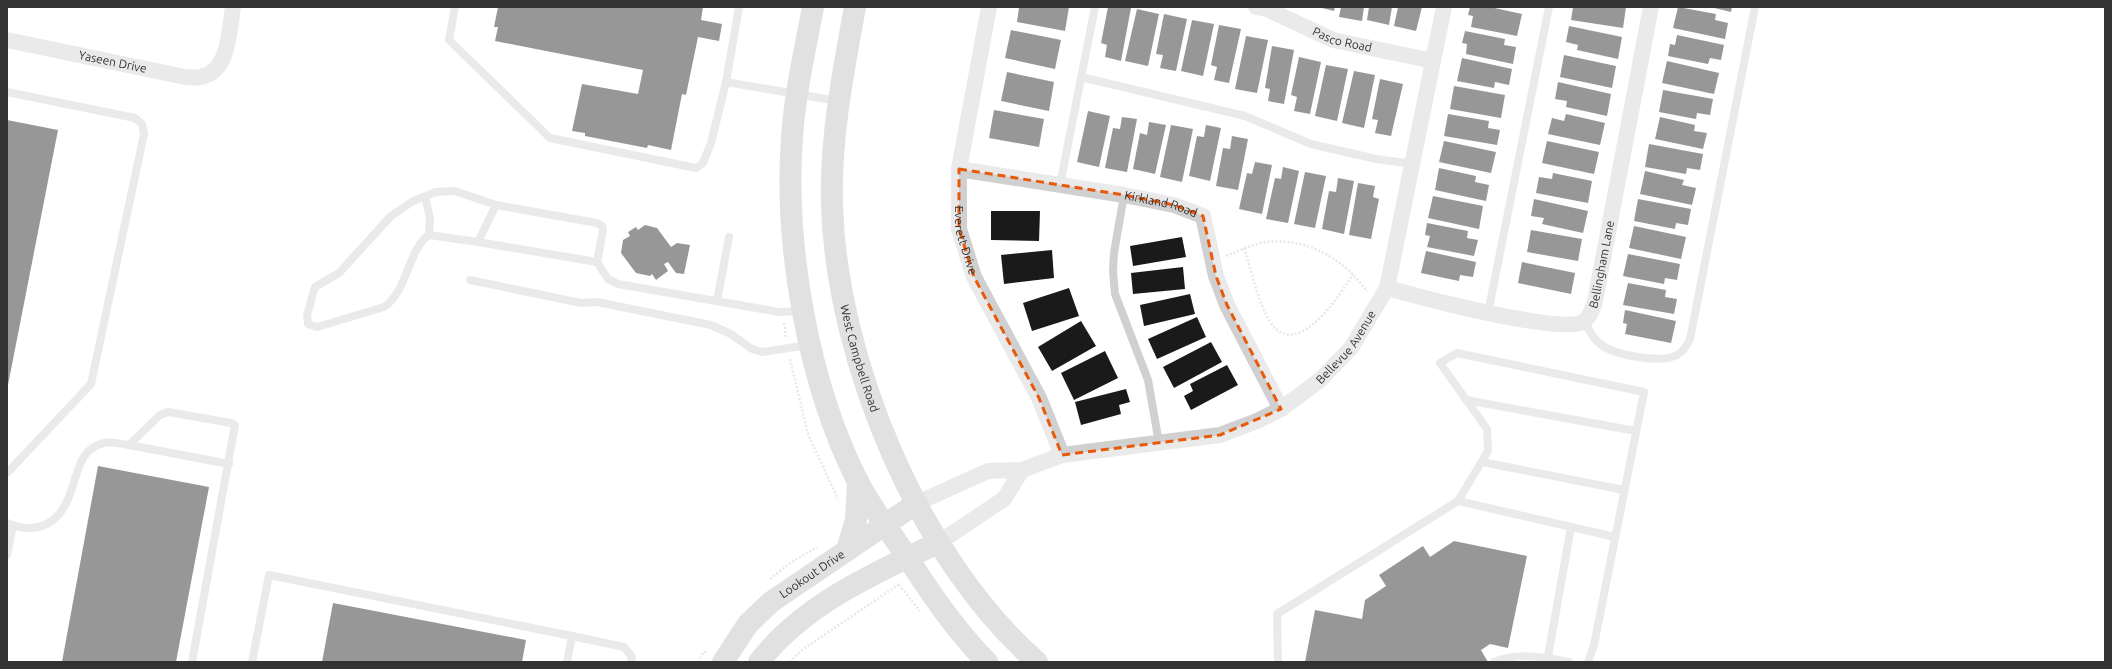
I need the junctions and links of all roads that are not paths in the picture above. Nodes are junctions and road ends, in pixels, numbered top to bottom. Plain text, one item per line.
1 (233, 7) edge
2 (455, 7) edge
3 (739, 7) edge
4 (813, 7) edge
5 (855, 7) edge
6 (989, 7) edge
7 (1095, 7) edge
8 (1256, 7) edge
9 (1444, 7) edge
10 (1550, 7) edge
11 (1651, 7) edge
12 (1755, 7) edge
13 (7, 40) edge
14 (1433, 61) junction
15 (1081, 77) junction
16 (726, 82) junction
17 (7, 92) edge
18 (798, 93) junction
19 (838, 101) junction
20 (1413, 164) junction
21 (959, 169) junction
22 (1060, 185) junction
23 (1124, 195) junction
24 (425, 196) junction
25 (496, 205) junction
26 (429, 235) junction
27 (729, 237) dead end
28 (478, 242) junction
29 (597, 262) junction
30 (470, 280) dead end
31 (1388, 288) junction
32 (717, 301) junction
33 (804, 311) junction
34 (1488, 313) junction
35 (1584, 321) junction
36 (811, 344) junction
37 (1466, 400) junction
38 (1281, 408) junction
39 (1636, 431) junction
40 (1159, 443) junction
41 (129, 445) junction
42 (1062, 455) junction
43 (1482, 462) junction
44 (229, 464) junction
45 (1022, 470) junction
46 (7, 473) edge
47 (858, 481) junction
48 (1624, 490) junction
49 (1458, 501) junction
50 (917, 503) junction
51 (10, 524) edge
52 (884, 524) junction
53 (1571, 526) junction
54 (1615, 537) junction
55 (938, 543) junction
56 (847, 550) junction
57 (7, 555) edge
58 (907, 558) junction
59 (572, 636) junction
60 (717, 656) edge
61 (1547, 660) edge
62 (192, 662) edge
63 (252, 662) edge
64 (567, 662) edge
65 (631, 662) edge
66 (759, 662) edge
67 (987, 662) edge
68 (1037, 662) edge
69 (1278, 662) edge
70 (1494, 662) edge
71 (1569, 662) edge
72 (1588, 662) edge

1 - 13 street, Yaseen Drive
2 - 16 lane
3 - 16 lane
4 - 18 main road
5 - 19 main road, West Campbell Road
6 - 21 street, Everett Drive
7 - 15 lane
8 - 14 street, Pasco Road
9 - 14 street, Bellevue Avenue
10 - 34 lane
11 - 35 street, Bellingham Lane
12 - 35 lane
14 - 20 street, Bellevue Avenue
15 - 20 lane
15 - 22 lane
16 - 18 lane
17 - 46 lane
18 - 19 lane
18 - 33 main road
19 - 50 main road, West Campbell Road
20 - 31 street, Bellevue Avenue
21 - 22 street, Kirkland Road
21 - 42 street, Everett Drive
22 - 23 street, Kirkland Road
23 - 38 street, Kirkland Road
23 - 40 lane
24 - 25 lane
24 - 26 lane
24 - 26 lane
25 - 28 lane
25 - 29 lane
26 - 28 lane
27 - 32 lane
28 - 29 lane
29 - 32 lane
30 - 36 lane
31 - 34 street, Bellingham Lane
31 - 38 street, Bellevue Avenue
32 - 33 lane
33 - 36 main road
34 - 35 street, Bellingham Lane
36 - 47 main road
37 - 39 lane
37 - 39 lane
37 - 43 lane
38 - 40 street, Bellevue Avenue
39 - 48 lane
40 - 42 street, Bellevue Avenue
41 - 44 lane
41 - 44 lane
41 - 51 lane
42 - 45 street, Bellevue Avenue
43 - 48 lane
43 - 49 lane
44 - 62 lane
45 - 50 street, Bellevue Avenue
45 - 55 street
47 - 52 main road
47 - 56 main road
48 - 54 lane
49 - 53 lane
49 - 69 lane
50 - 52 main road, Lookout Drive
50 - 55 main road, West Campbell Road
51 - 57 lane
52 - 56 main road, Lookout Drive
52 - 58 main road
53 - 54 lane
53 - 61 lane
54 - 72 lane
55 - 58 main road
55 - 68 main road, West Campbell Road
56 - 60 main road, Lookout Drive
58 - 66 main road
58 - 67 main road
59 - 63 lane
59 - 64 lane
59 - 65 lane
61 - 70 lane
61 - 71 lane

